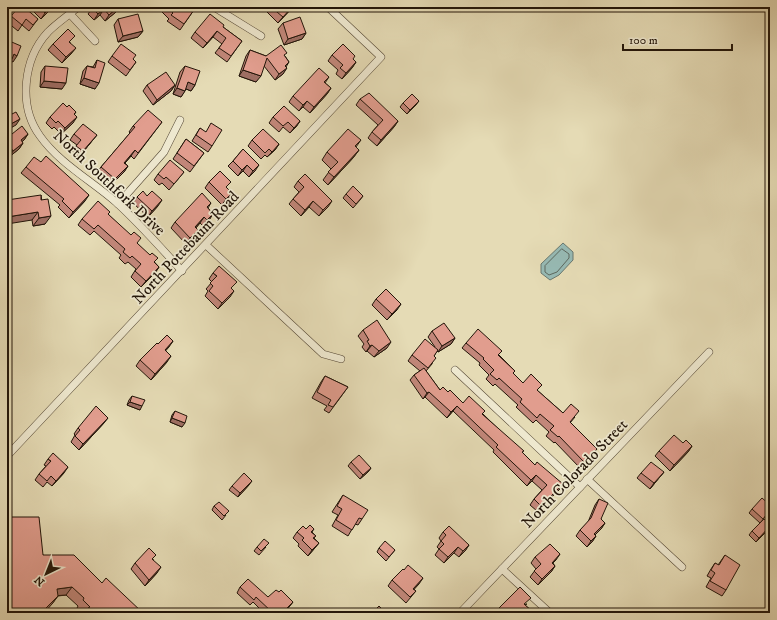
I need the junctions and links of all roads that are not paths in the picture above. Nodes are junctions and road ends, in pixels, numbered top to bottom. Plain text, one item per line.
1 (78, 7) edge
2 (214, 7) edge
3 (328, 7) edge
4 (70, 14) junction
5 (261, 36) dead end
6 (95, 41) dead end
7 (180, 120) dead end
8 (118, 204) junction
9 (206, 245) junction
10 (182, 271) junction
11 (709, 352) dead end
12 (341, 359) dead end
13 (455, 370) dead end
14 (7, 456) edge
15 (587, 480) junction
16 (580, 487) junction
17 (682, 567) dead end
18 (502, 569) junction
19 (460, 613) edge
20 (550, 613) edge

1 - 4 street, North Southfork Drive
2 - 5 street
3 - 9 street, North Pottebaum Road
4 - 6 street
4 - 8 street, North Southfork Drive
7 - 8 street
8 - 10 street, North Southfork Drive
9 - 10 street, North Pottebaum Road
9 - 12 street
10 - 14 street, North Pottebaum Road
11 - 15 street, North Colorado Street
13 - 16 street
15 - 16 street, North Colorado Street
15 - 17 street
16 - 18 street, North Colorado Street
18 - 19 street, North Colorado Street
18 - 20 street

